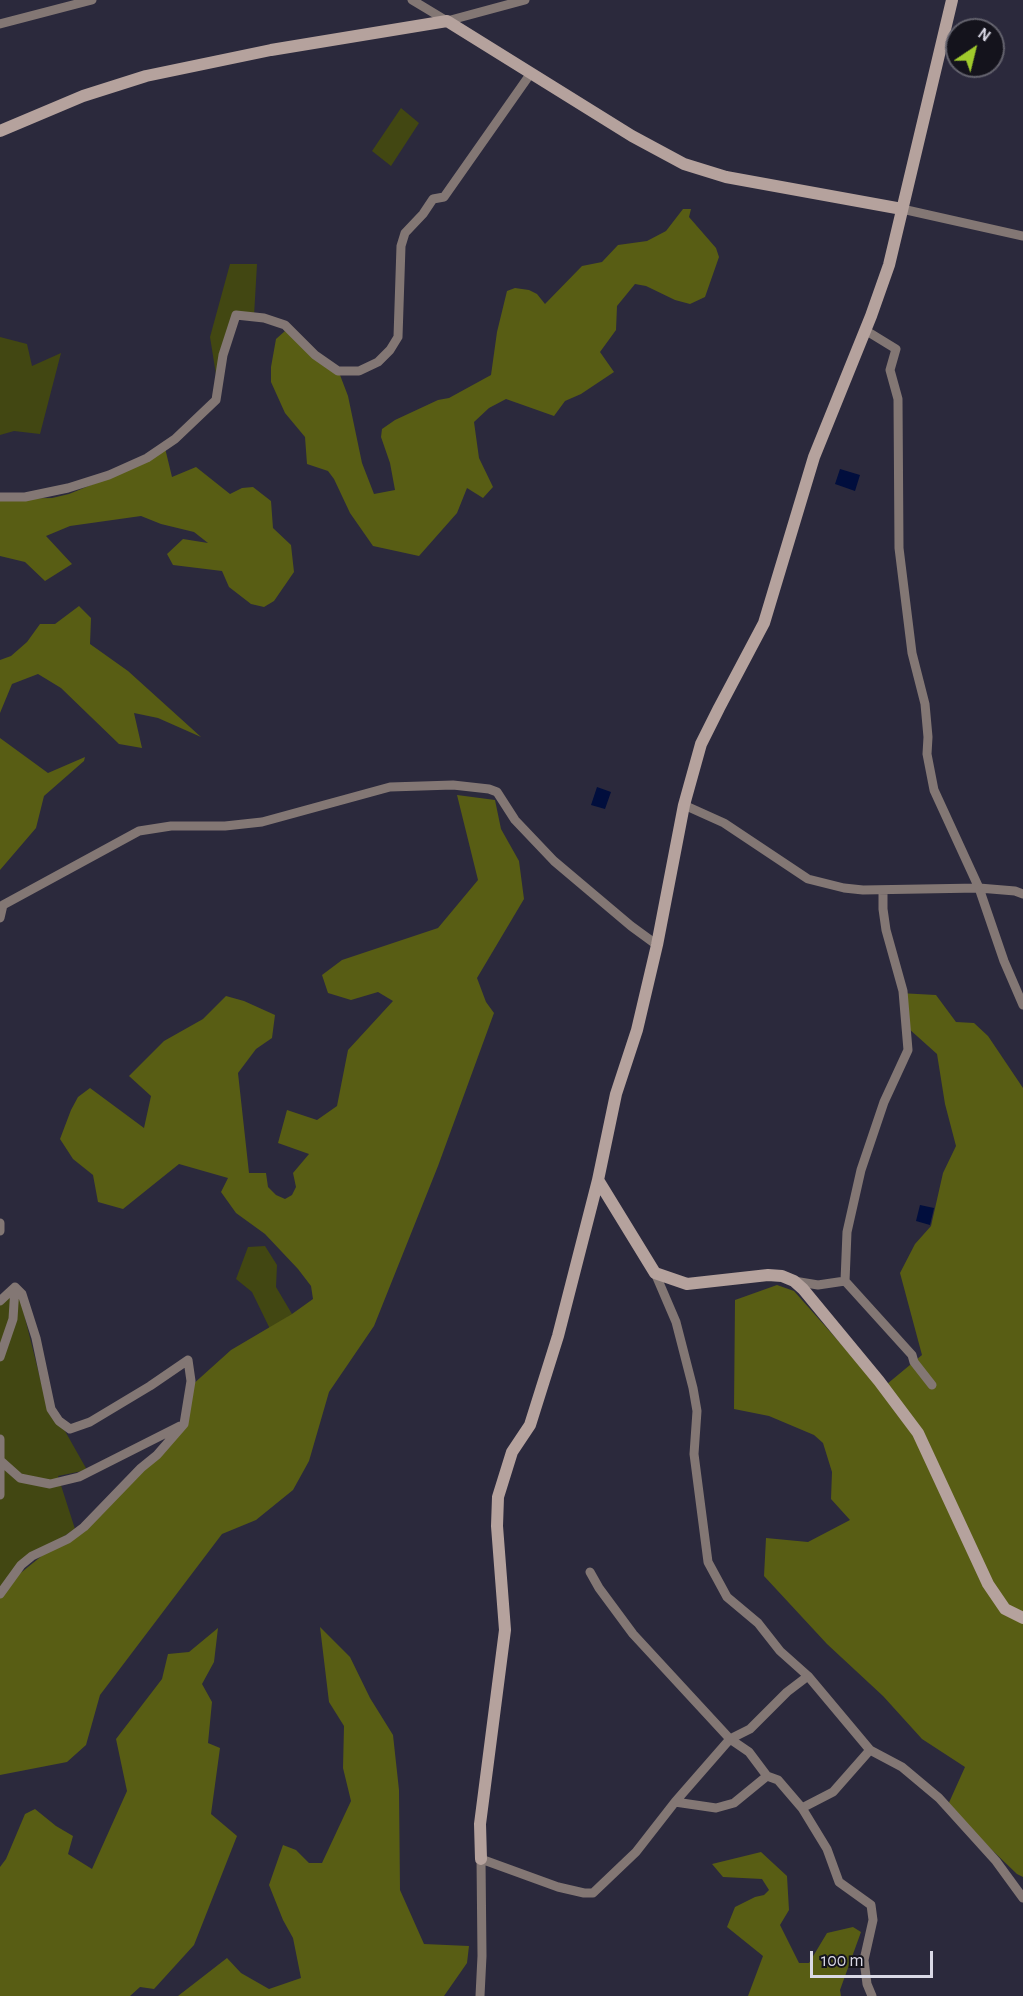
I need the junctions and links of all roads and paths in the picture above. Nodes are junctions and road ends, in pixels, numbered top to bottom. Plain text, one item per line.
1 (92, 0) edge
2 (412, 0) edge
3 (525, 0) edge
4 (952, 0) edge
5 (447, 21) junction
6 (0, 24) edge
7 (531, 73) junction
8 (0, 131) edge
9 (902, 209) junction
10 (1023, 236) edge
11 (865, 330) junction
12 (0, 497) edge
13 (684, 805) junction
14 (979, 888) junction
15 (884, 890) junction
16 (1023, 894) edge
17 (0, 918) edge
18 (657, 945) junction
19 (1023, 1005) edge
20 (598, 1180) junction
21 (0, 1223) edge
22 (0, 1231) edge
23 (655, 1273) junction
24 (794, 1281) junction
25 (845, 1281) junction
26 (15, 1287) junction
27 (0, 1301) edge
28 (0, 1357) edge
29 (932, 1385) dead end
30 (184, 1424) junction
31 (0, 1439) edge
32 (1, 1461) edge
33 (0, 1495) edge
34 (590, 1572) dead end
35 (0, 1594) edge
36 (1023, 1618) edge
37 (808, 1676) junction
38 (730, 1739) junction
39 (870, 1750) junction
40 (767, 1776) junction
41 (675, 1802) junction
42 (802, 1808) junction
43 (481, 1858) junction
44 (1023, 1898) edge
45 (480, 1996) edge
46 (872, 1996) edge

1 - 6 street
2 - 5 street
3 - 5 street
4 - 9 street
5 - 7 street
5 - 8 street
7 - 9 street
7 - 12 street
9 - 10 street
9 - 11 street
11 - 13 street
11 - 14 street
13 - 15 street
13 - 18 street
14 - 15 street
14 - 16 street
14 - 19 street
15 - 25 street
17 - 18 street
18 - 20 street
20 - 23 street
20 - 43 street
21 - 22 street
23 - 24 street
23 - 37 street
24 - 25 street
24 - 36 street
25 - 29 street
26 - 27 street
26 - 28 street
26 - 30 street
30 - 32 street
30 - 35 street
31 - 32 street
32 - 33 street
34 - 38 street
37 - 38 street
37 - 39 street
38 - 40 street
38 - 41 street
39 - 42 street
39 - 44 street
40 - 41 street
40 - 42 street
41 - 43 street
42 - 46 street
43 - 45 street

